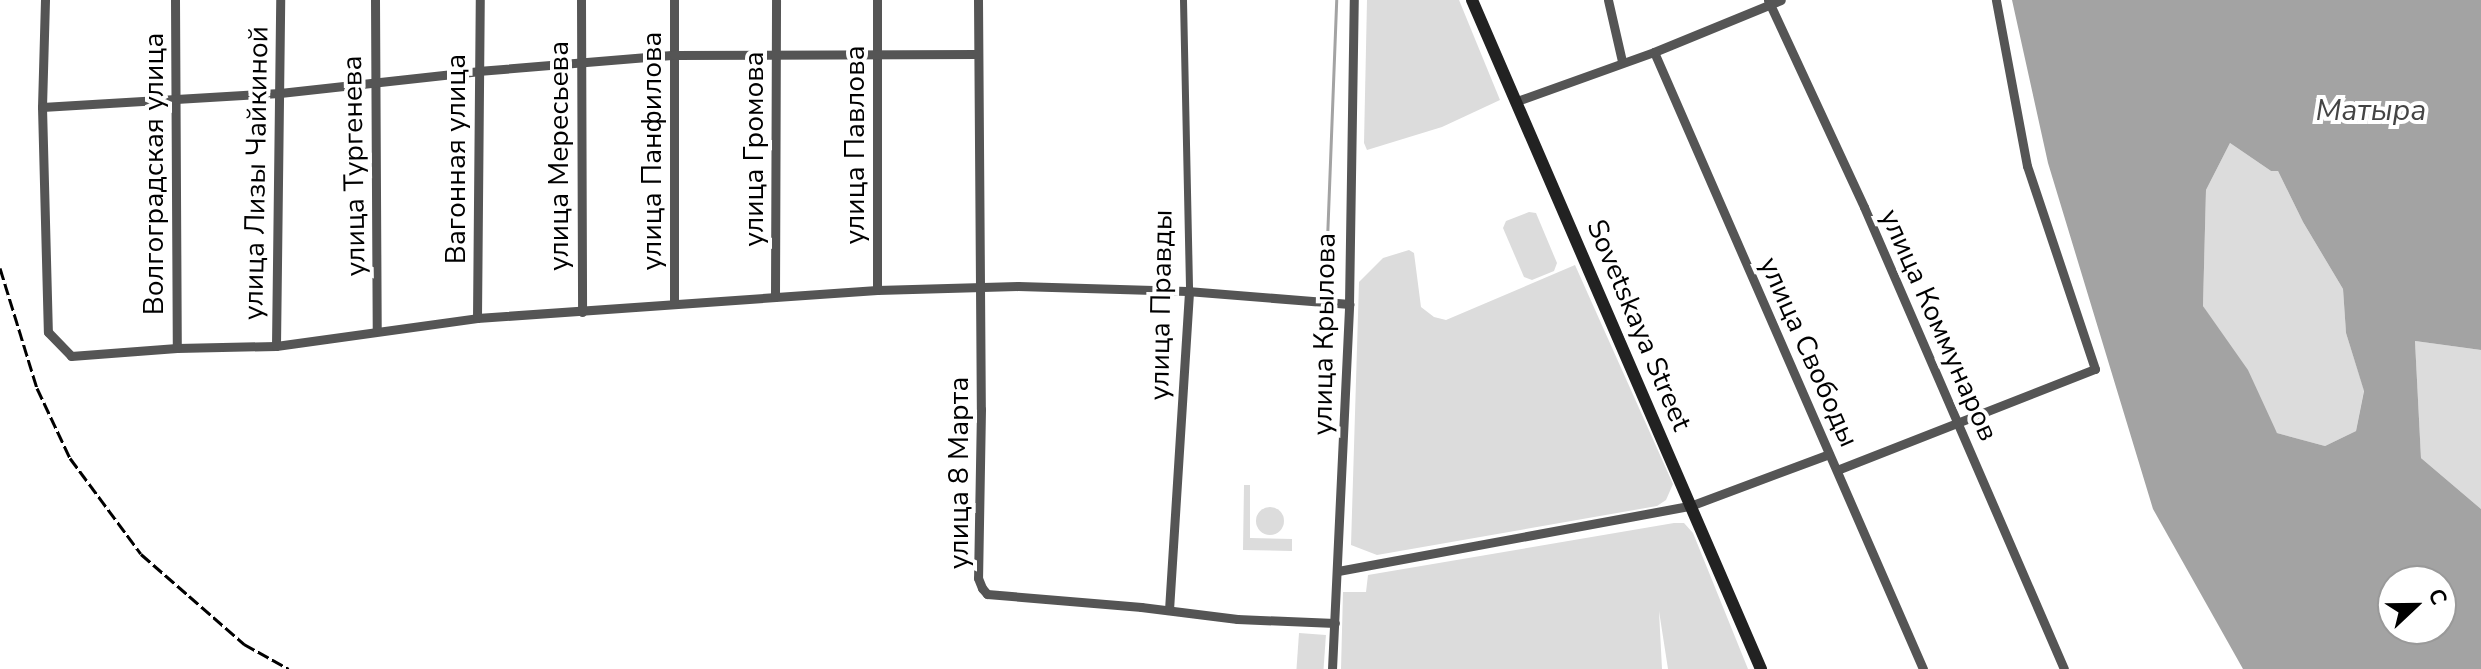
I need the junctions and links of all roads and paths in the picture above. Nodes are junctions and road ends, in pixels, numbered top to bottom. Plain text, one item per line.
1 (45, 0) edge
2 (175, 0) edge
3 (280, 0) edge
4 (375, 0) edge
5 (480, 0) edge
6 (581, 0) edge
7 (674, 0) edge
8 (776, 0) edge
9 (877, 0) edge
10 (978, 0) edge
11 (1183, 0) edge
12 (1354, 0) edge
13 (1472, 0) edge
14 (1608, 0) edge
15 (1781, 0) edge
16 (1996, 0) edge
17 (1769, 2) edge
18 (1654, 52) junction
19 (977, 54) junction
20 (674, 55) junction
21 (777, 55) junction
22 (878, 57) junction
23 (1622, 61) junction
24 (581, 63) junction
25 (478, 71) junction
26 (374, 82) junction
27 (280, 93) junction
28 (176, 100) junction
29 (1517, 101) junction
30 (42, 107) junction
31 (981, 286) junction
32 (877, 290) junction
33 (1189, 291) junction
34 (775, 297) junction
35 (674, 302) junction
36 (1349, 304) junction
37 (582, 312) junction
38 (477, 318) junction
39 (377, 331) junction
40 (276, 346) junction
41 (177, 348) junction
42 (1957, 420) junction
43 (1829, 454) junction
44 (1837, 470) junction
45 (1690, 506) junction
46 (1338, 571) junction
47 (1169, 610) junction
48 (1335, 623) junction
49 (1332, 669) edge
50 (1761, 669) edge
51 (1923, 669) edge
52 (2064, 669) edge

1 - 30 street
2 - 28 street, Волгоградская улица
3 - 27 street, улица Лизы Чайкиной
4 - 26 street, улица Тургенева
5 - 25 street, Вагонная улица
6 - 24 street, улица Мересьева
7 - 20 street, улица Панфилова
8 - 21 street, улица Громова
9 - 22 street, улица Павлова
10 - 19 street, улица 8 Марта
11 - 33 street, улица Правды
12 - 36 street, улица Крылова
13 - 29 main road, Sovetskaya Street
14 - 23 street
15 - 17 street
16 - 42 street
17 - 18 street
17 - 42 street, улица Коммунаров
18 - 23 street
18 - 43 street, улица Свободы
19 - 22 street
19 - 31 street, улица 8 Марта
20 - 21 street
20 - 24 street
20 - 35 street, улица Панфилова
21 - 22 street
21 - 34 street, улица Громова
22 - 32 street, улица Павлова
23 - 29 street
24 - 25 street
24 - 37 street, улица Мересьева
25 - 26 street
25 - 38 street, Вагонная улица
26 - 27 street
26 - 39 street, улица Тургенева
27 - 28 street
27 - 40 street, улица Лизы Чайкиной
28 - 30 street
28 - 41 street, Волгоградская улица
29 - 45 main road, Sovetskaya Street
30 - 41 street
31 - 32 street
31 - 33 street
31 - 47 street, улица 8 Марта
32 - 34 street
33 - 36 street
33 - 47 street, улица Правды
34 - 35 street
35 - 37 street
36 - 46 street, улица Крылова
37 - 38 street
38 - 39 street
39 - 40 street
40 - 41 street
42 - 44 street
42 - 52 street, улица Коммунаров
43 - 44 street, улица Свободы
43 - 45 street
44 - 51 street, улица Свободы
45 - 46 street
45 - 50 main road, Sovetskaya Street
46 - 48 street, улица Крылова
47 - 48 street, улица 8 Марта
48 - 49 street, улица Крылова

